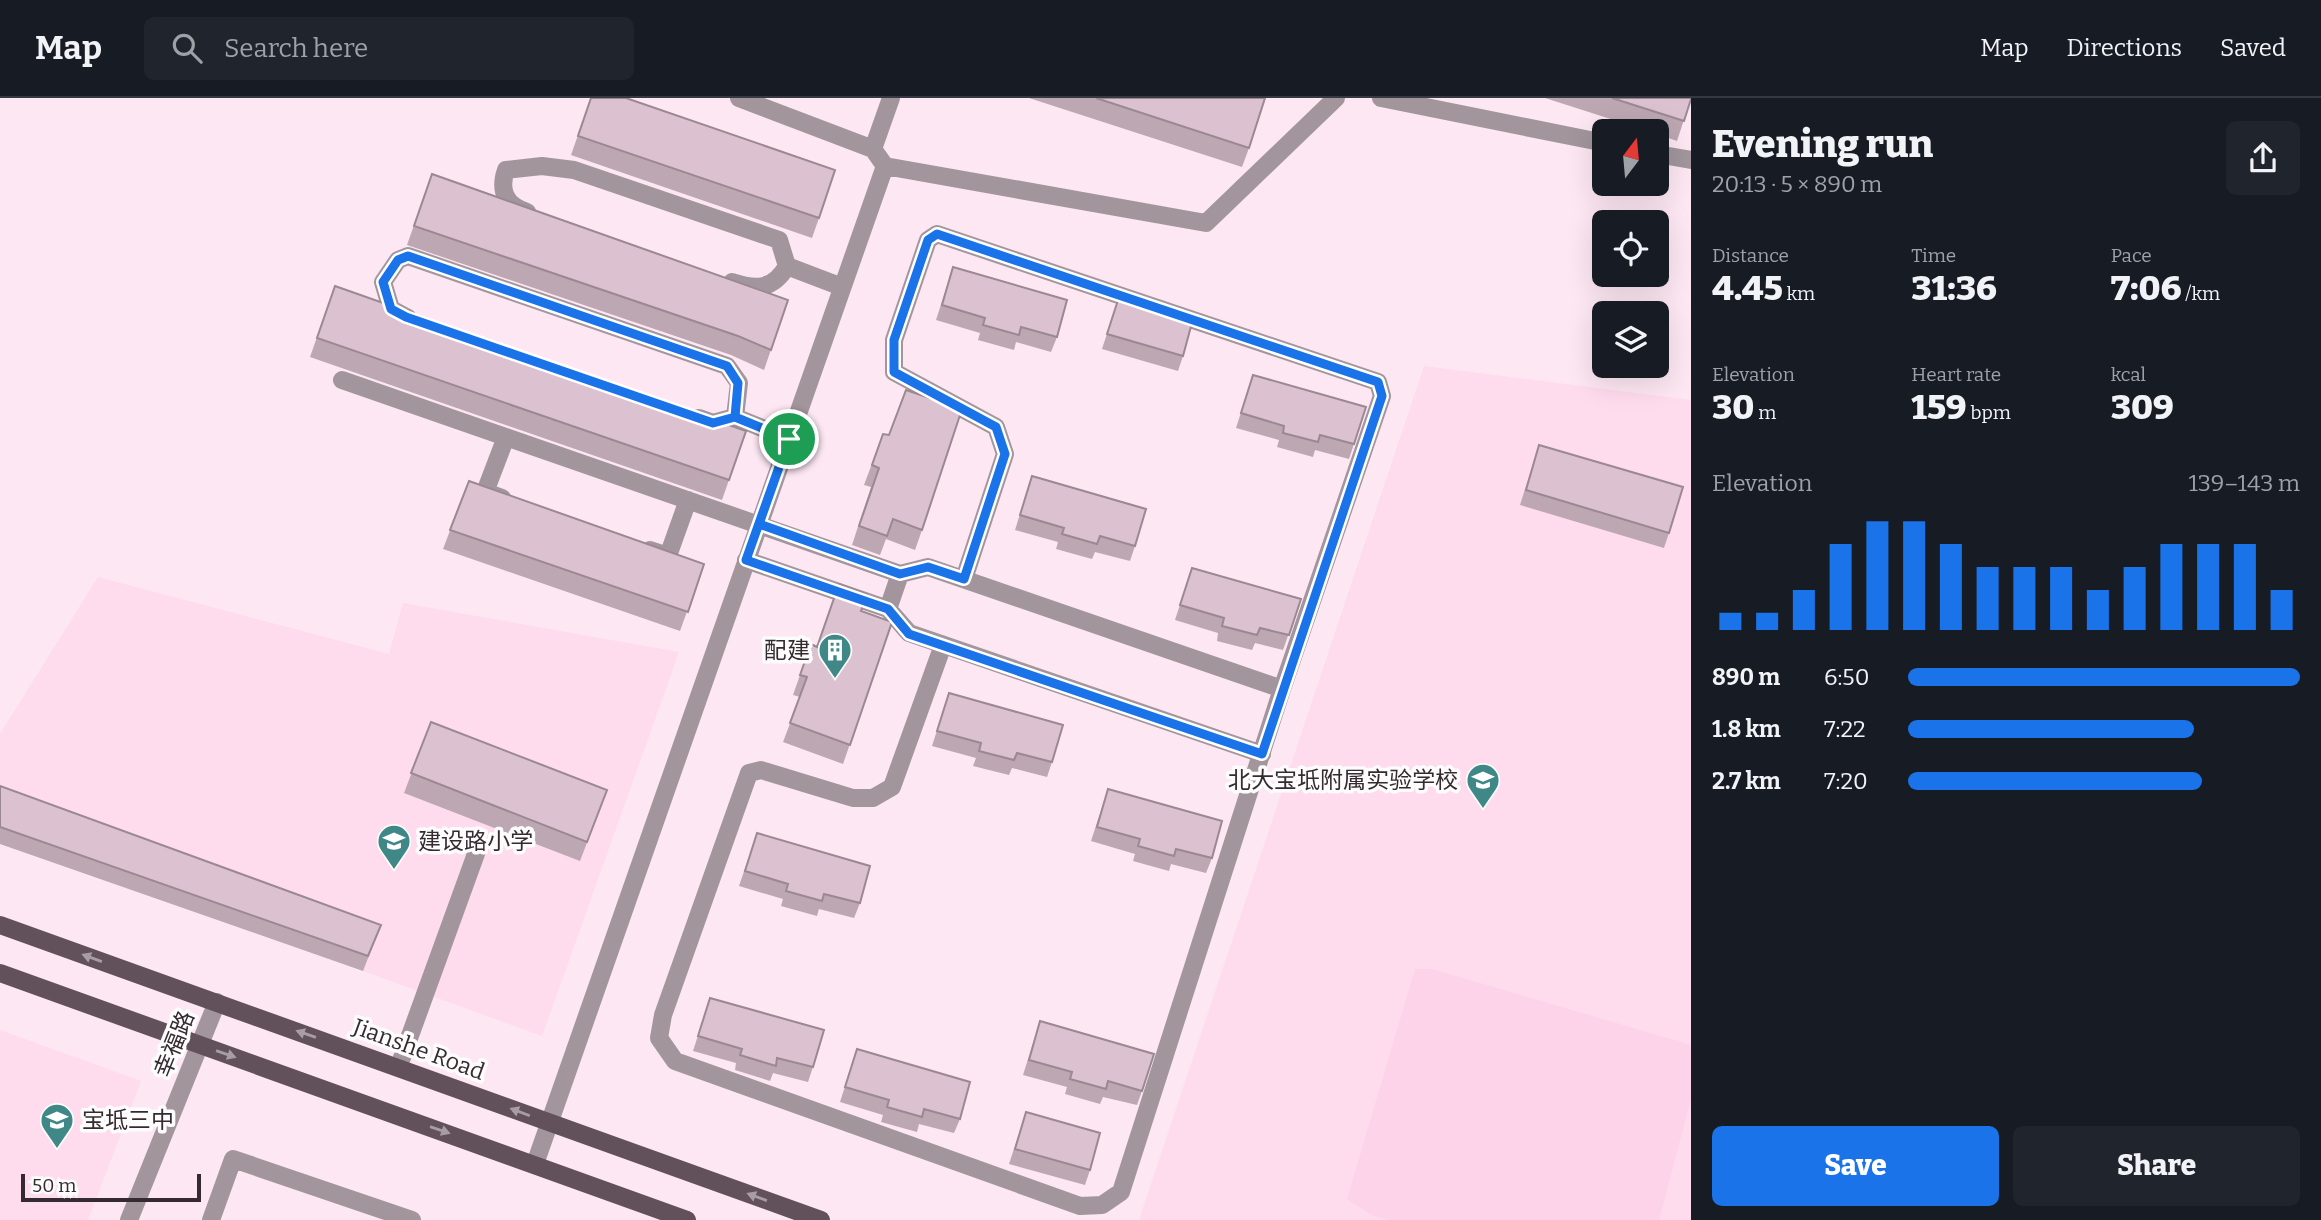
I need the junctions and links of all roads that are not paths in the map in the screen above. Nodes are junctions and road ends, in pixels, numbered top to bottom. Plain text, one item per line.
1 (739, 98) edge
2 (891, 98) edge
3 (1336, 98) edge
4 (1381, 98) edge
5 (1592, 140) edge
6 (873, 149) junction
7 (1670, 156) edge
8 (1691, 160) edge
9 (885, 166) junction
10 (542, 218) edge
11 (787, 267) junction
12 (709, 274) edge
13 (842, 287) junction
14 (431, 326) edge
15 (342, 380) dead end
16 (687, 414) edge
17 (735, 417) junction
18 (506, 437) junction
19 (789, 439) junction
20 (688, 500) junction
21 (524, 506) edge
22 (759, 524) junction
23 (629, 542) edge
24 (746, 560) junction
25 (900, 574) junction
26 (964, 579) junction
27 (888, 609) junction
28 (943, 645) junction
29 (1282, 690) junction
30 (1262, 754) junction
31 (477, 851) dead end
32 (0, 925) edge
33 (0, 974) edge
34 (217, 1002) junction
35 (201, 1045) junction
36 (398, 1066) junction
37 (550, 1123) junction
38 (535, 1164) junction
39 (129, 1220) edge
40 (211, 1220) edge
41 (412, 1220) edge
42 (687, 1220) edge
43 (821, 1220) edge

1 - 6 street
2 - 6 street
3 - 9 street
4 - 5 street
6 - 9 street
7 - 8 street
9 - 13 street
10 - 11 street
11 - 12 street
11 - 13 street
13 - 19 street
14 - 17 street
15 - 18 street
16 - 17 street
17 - 19 street
18 - 20 street
18 - 21 street
19 - 22 street
20 - 22 street
20 - 23 street
22 - 24 street
22 - 25 street
24 - 27 street
24 - 37 street
25 - 26 street
25 - 27 street
26 - 29 street
26 - 29 street
27 - 28 street
28 - 30 street
28 - 30 street
29 - 30 street
31 - 36 street
34 -> 32 main road, Jianshe Road
33 - 35 main road
34 - 35 street, 幸福路
36 -> 34 main road, Jianshe Road
35 -> 38 main road
35 - 39 street, 幸福路
37 -> 36 main road, Jianshe Road
37 - 38 street
43 -> 37 main road, Jianshe Road
38 - 42 main road
40 - 41 street

